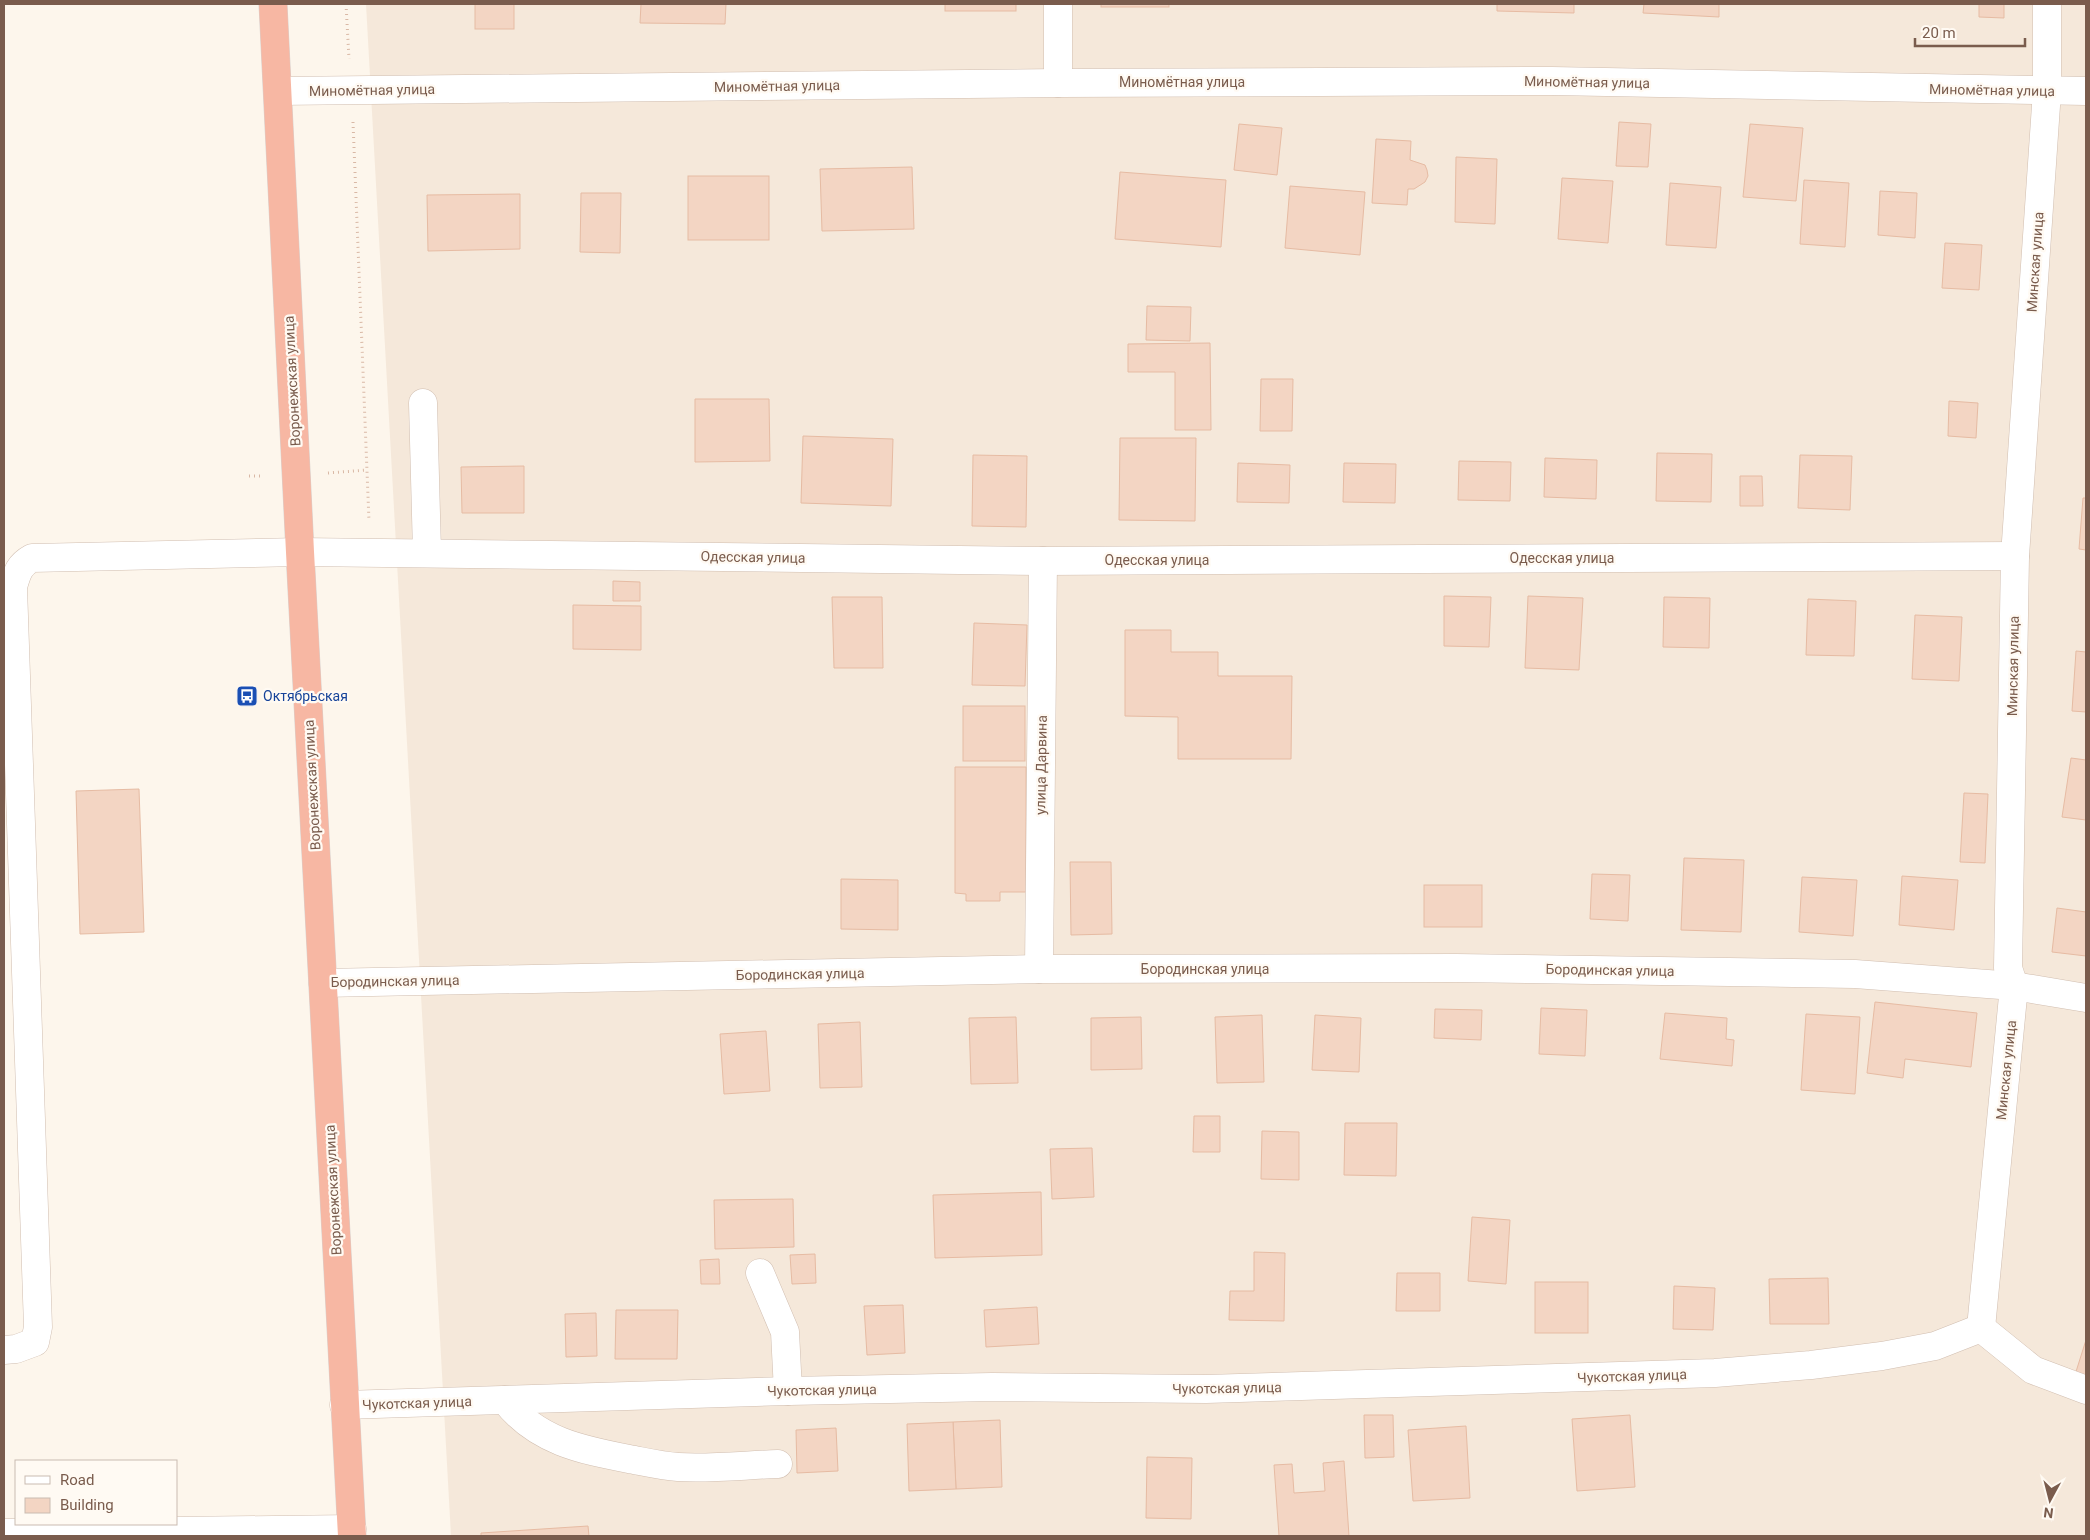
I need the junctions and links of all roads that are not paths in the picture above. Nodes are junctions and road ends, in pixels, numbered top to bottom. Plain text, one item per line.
1 (273, 4) edge
2 (1058, 4) edge
3 (2047, 4) edge
4 (1058, 83) junction
5 (278, 91) junction
6 (2047, 91) junction
7 (2086, 91) edge
8 (423, 403) dead end
9 (300, 552) junction
10 (427, 552) junction
11 (2015, 556) junction
12 (1043, 561) junction
13 (9, 587) edge
14 (1039, 969) junction
15 (323, 983) junction
16 (2014, 986) junction
17 (2086, 998) edge
18 (760, 1273) dead end
19 (1981, 1328) junction
20 (4, 1350) edge
21 (2086, 1390) edge
22 (788, 1391) junction
23 (505, 1400) junction
24 (344, 1405) junction
25 (778, 1464) dead end
26 (4, 1532) edge
27 (352, 1533) edge

1 - 5 highway, Воронежская улица
2 - 4 street
3 - 6 street, Минская улица
4 - 5 street, Миномётная улица
4 - 6 street, Миномётная улица
5 - 9 highway, Воронежская улица
6 - 7 street, Миномётная улица
6 - 11 street, Минская улица
8 - 10 street
9 - 10 street, Одесская улица
9 - 13 street, Одесская улица
9 - 15 highway, Воронежская улица
10 - 12 street, Одесская улица
11 - 12 street, Одесская улица
11 - 16 street, Минская улица
12 - 14 street, улица Дарвина
13 - 20 street
14 - 15 street, Бородинская улица
14 - 16 street, Бородинская улица
15 - 24 highway, Воронежская улица
16 - 17 street, Бородинская улица
16 - 19 street, Минская улица
18 - 22 street
19 - 21 street
19 - 22 street, Чукотская улица
22 - 23 street, Чукотская улица
23 - 24 street, Чукотская улица
23 - 25 street
24 - 27 highway, Воронежская улица
26 - 27 street

